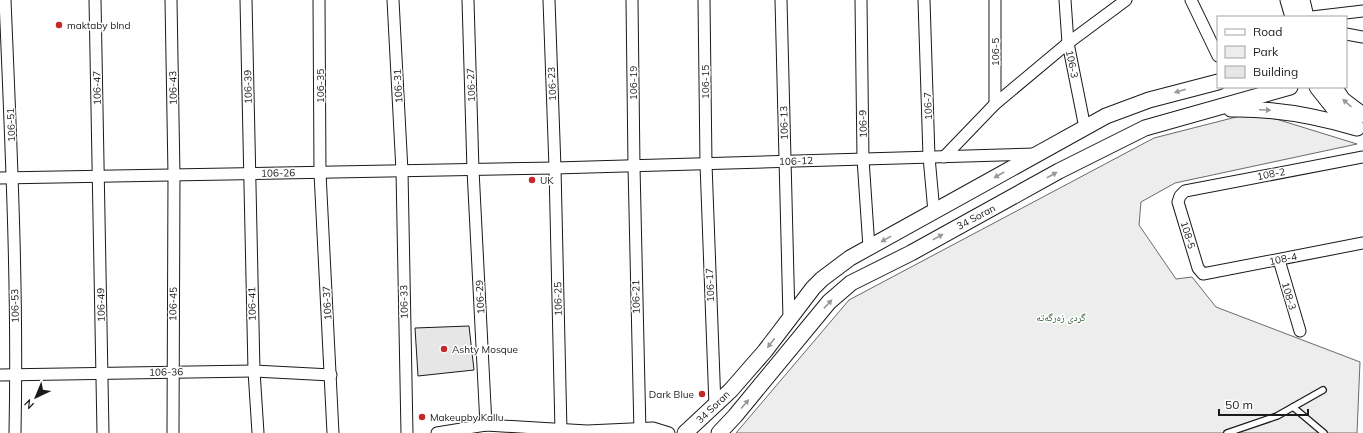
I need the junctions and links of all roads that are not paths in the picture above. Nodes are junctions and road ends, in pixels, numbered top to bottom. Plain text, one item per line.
1 (5, 0) edge
2 (95, 0) edge
3 (171, 0) edge
4 (246, 0) edge
5 (320, 0) edge
6 (393, 0) edge
7 (468, 0) edge
8 (549, 0) edge
9 (632, 0) edge
10 (704, 0) edge
11 (781, 0) edge
12 (861, 0) edge
13 (924, 0) edge
14 (995, 0) edge
15 (1065, 0) edge
16 (1126, 0) edge
17 (1191, 0) edge
18 (1288, 0) edge
19 (1302, 0) edge
20 (1363, 11) edge
21 (1293, 16) edge
22 (1306, 16) edge
23 (1320, 16) edge
24 (1347, 34) edge
25 (1363, 37) edge
26 (1068, 43) junction
27 (1217, 54) edge
28 (1217, 82) edge
29 (1287, 88) edge
30 (1318, 88) edge
31 (1335, 88) edge
32 (995, 104) junction
33 (1212, 110) junction
34 (1361, 124) edge
35 (1085, 128) junction
36 (1036, 154) junction
37 (944, 156) junction
38 (929, 157) junction
39 (1363, 157) edge
40 (863, 159) junction
41 (785, 161) junction
42 (706, 164) junction
43 (634, 166) junction
44 (556, 168) junction
45 (473, 170) junction
46 (402, 171) junction
47 (320, 173) junction
48 (249, 174) junction
49 (174, 176) junction
50 (99, 177) junction
51 (0, 178) edge
52 (13, 178) junction
53 (1180, 196) joint
54 (934, 212) junction
55 (1363, 243) edge
56 (869, 248) junction
57 (1279, 260) junction
58 (1204, 274) joint
59 (789, 318) junction
60 (1300, 331) dead end
61 (254, 371) junction
62 (173, 372) junction
63 (16, 374) junction
64 (102, 374) junction
65 (0, 375) edge
66 (331, 375) junction
67 (1322, 390) dead end
68 (715, 406) junction
69 (1293, 407) junction
70 (486, 425) junction
71 (561, 430) junction
72 (640, 431) edge
73 (15, 433) edge
74 (103, 433) edge
75 (173, 433) edge
76 (258, 433) edge
77 (333, 433) edge
78 (406, 433) edge
79 (437, 433) edge
80 (670, 433) edge
81 (685, 433) edge
82 (719, 433) edge
83 (1227, 433) edge
84 (1324, 433) edge

1 - 52 street, 106-51
2 - 50 street, 106-47
3 - 49 street, 106-43
4 - 48 street, 106-39
5 - 47 street, 106-35
6 - 46 street, 106-31
7 - 45 street, 106-27
8 - 44 street, 106-23
9 - 43 street, 106-19
10 - 42 street, 106-15
11 - 41 street, 106-13
12 - 40 street, 106-9
13 - 38 street, 106-7
14 - 32 street, 106-5
15 - 26 street, 106-3
16 - 26 street
17 - 27 street
18 - 21 main road
19 - 22 main road
20 - 23 street
24 - 25 street
26 - 32 street
26 - 35 street, 106-3
28 -> 35 main road, 34 Soran
29 - 33 main road, 34 Soran
30 - 34 main road
34 -> 31 main road
32 - 37 street
33 -> 34 main road
82 -> 33 main road, 34 Soran
35 - 36 main road, 34 Soran
36 - 37 street, 106-12
36 -> 54 main road, 34 Soran
37 - 38 street, 106-12
38 - 40 street, 106-12
38 - 54 street, 106-7
39 - 53 street, 108-2
40 - 41 street, 106-12
40 - 56 street, 106-9
41 - 42 street, 106-12
41 - 59 street, 106-13
42 - 43 street, 106-12
42 - 68 street, 106-17
43 - 44 street, 106-12
43 - 72 street, 106-21
44 - 45 street, 106-26
44 - 71 street, 106-25
45 - 46 street, 106-26
45 - 70 street, 106-29
46 - 47 street, 106-26
46 - 78 street, 106-33
47 - 48 street, 106-26
47 - 66 street, 106-37
48 - 49 street, 106-26
48 - 61 street, 106-41
49 - 50 street, 106-26
49 - 62 street, 106-45
50 - 52 street, 106-26
50 - 64 street, 106-49
51 - 52 street, 106-26
52 - 63 street, 106-53
53 - 58 street, 108-5
54 -> 56 main road, 34 Soran
55 - 57 street, 108-4
56 - 59 main road, 34 Soran
57 - 58 street, 108-4
57 - 60 street, 108-3
59 -> 68 main road, 34 Soran
61 - 62 street, 106-36
61 - 66 street, 106-36
61 - 76 street, 106-41
62 - 64 street, 106-36
62 - 75 street, 106-45
63 - 64 street, 106-36
63 - 65 street, 106-36
63 - 73 street, 106-53
64 - 74 street, 106-49
66 - 77 street, 106-37
67 - 69 lane
68 - 81 main road, 34 Soran
69 - 83 lane
69 - 84 lane
70 - 71 street
70 - 79 street
71 - 72 street
72 - 80 street

